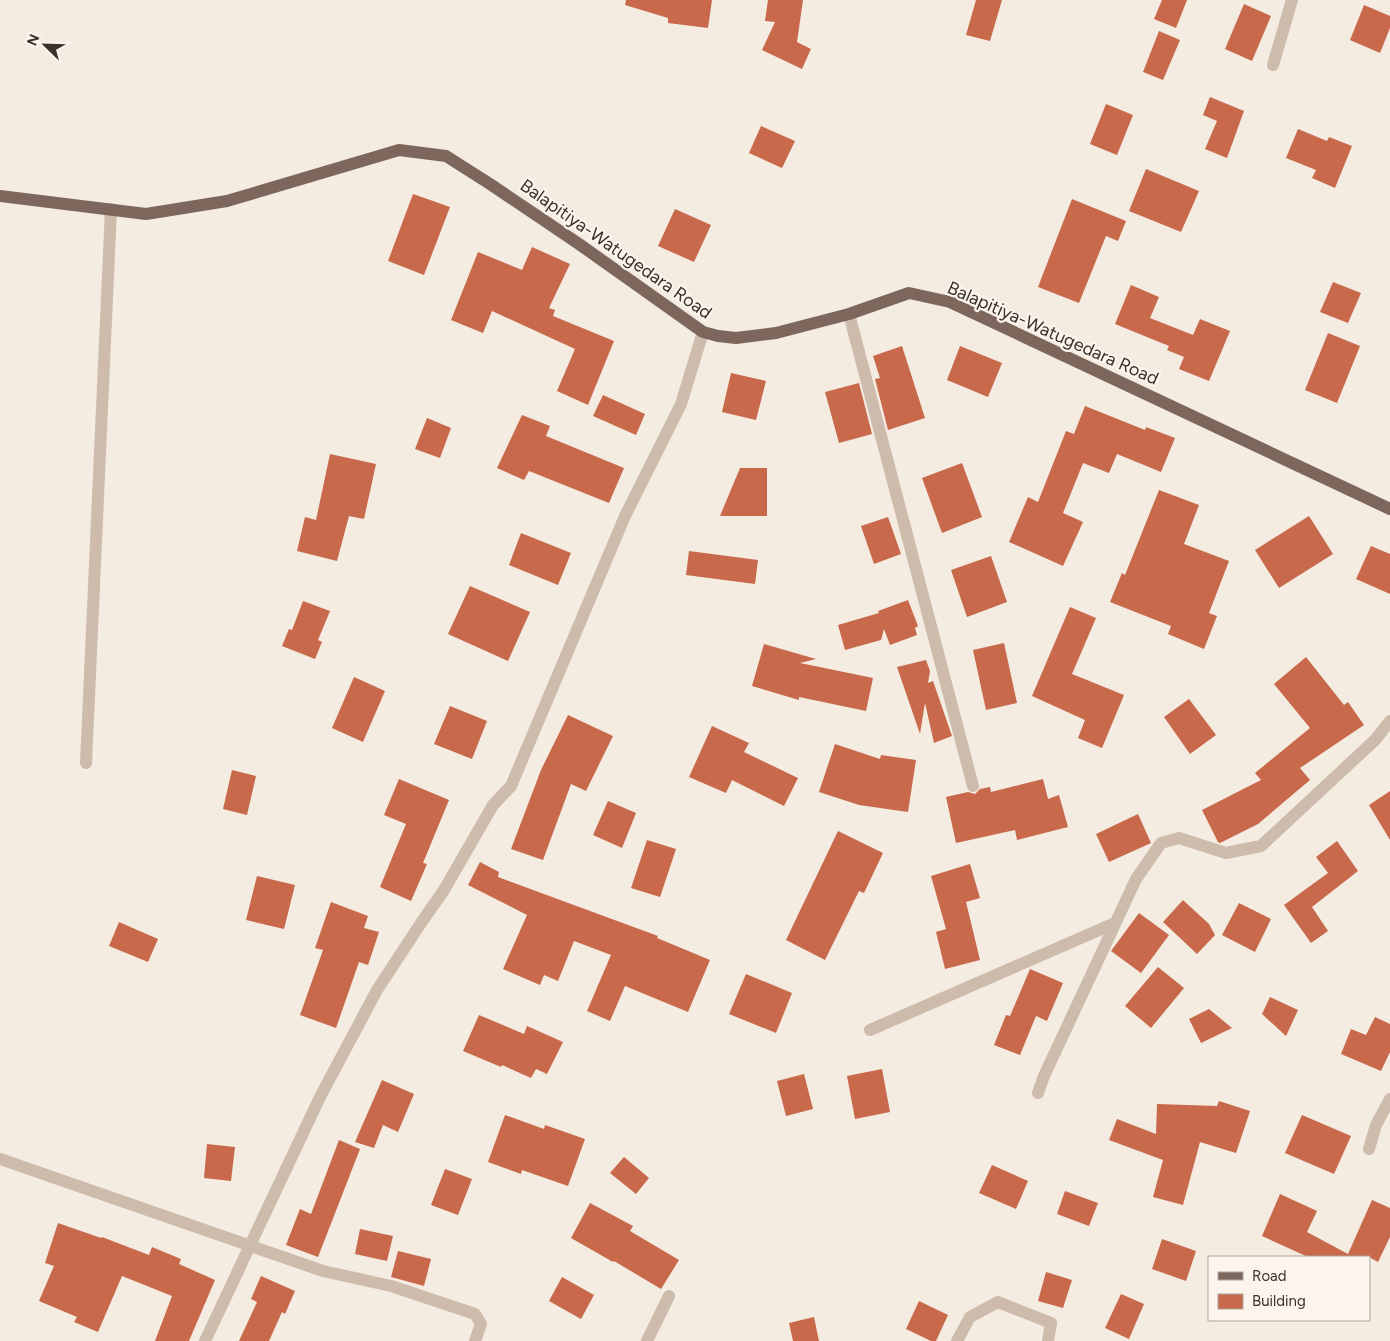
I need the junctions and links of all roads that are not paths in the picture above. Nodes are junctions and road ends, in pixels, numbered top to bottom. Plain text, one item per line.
1 (1292, 0) edge
2 (1273, 65) dead end
3 (0, 196) edge
4 (112, 209) junction
5 (849, 314) junction
6 (703, 332) junction
7 (1390, 508) edge
8 (1390, 721) edge
9 (86, 763) dead end
10 (973, 786) dead end
11 (1115, 923) junction
12 (870, 1030) dead end
13 (1038, 1093) dead end
14 (1390, 1099) edge
15 (1369, 1150) dead end
16 (0, 1159) edge
17 (249, 1246) junction
18 (669, 1296) dead end
19 (205, 1341) edge
20 (475, 1341) edge
21 (647, 1341) edge
22 (957, 1341) edge
23 (1048, 1341) edge

1 - 2 street
3 - 4 main road, Balapitiya-Watugedara Road
4 - 6 main road, Balapitiya-Watugedara Road
4 - 9 street
5 - 6 main road, Balapitiya-Watugedara Road
5 - 7 main road, Balapitiya-Watugedara Road
5 - 10 street
6 - 17 street
8 - 11 street
11 - 12 street
11 - 13 street
14 - 15 street
16 - 17 street
17 - 19 street
17 - 20 street
18 - 21 street
22 - 23 street

